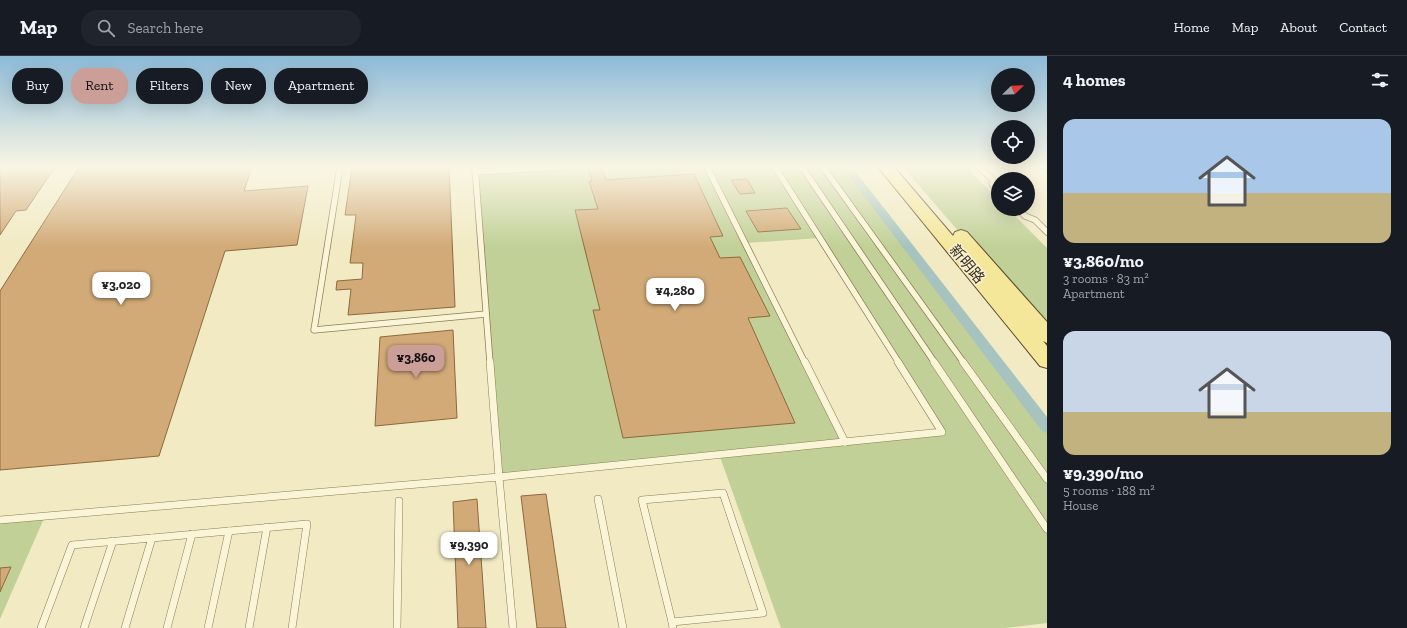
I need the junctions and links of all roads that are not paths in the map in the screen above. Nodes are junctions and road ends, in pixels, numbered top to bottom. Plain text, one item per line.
1 (336, 194) edge
2 (477, 194) edge
3 (720, 194) edge
4 (792, 194) edge
5 (820, 194) edge
6 (842, 194) edge
7 (908, 194) edge
8 (925, 194) edge
9 (1025, 216) edge
10 (1047, 232) edge
11 (486, 314) junction
12 (1047, 336) edge
13 (1047, 360) edge
14 (845, 442) junction
15 (498, 477) junction
16 (1047, 479) edge
17 (598, 499) dead end
18 (399, 501) dead end
19 (0, 520) edge
20 (267, 528) junction
21 (1047, 529) edge
22 (229, 531) junction
23 (192, 534) junction
24 (152, 538) junction
25 (113, 542) junction
26 (672, 625) edge
27 (41, 628) edge
28 (84, 628) edge
29 (125, 628) edge
30 (167, 628) edge
31 (208, 628) edge
32 (249, 628) edge
33 (292, 628) edge
34 (397, 628) edge
35 (513, 628) edge
36 (623, 628) edge

1 - 11 lane
2 - 11 lane
3 - 14 lane
4 - 14 lane
5 - 21 lane
6 - 16 lane
7 - 13 main road, 新明路
8 - 12 main road, 新明路
9 - 10 lane
11 - 15 lane
14 - 15 lane
15 - 19 lane
15 - 35 lane
17 - 36 lane
18 - 34 lane
20 - 22 lane
20 - 32 lane
20 - 33 lane
22 - 23 lane
22 - 31 lane
23 - 24 lane
23 - 30 lane
24 - 25 lane
24 - 29 lane
25 - 27 lane
25 - 28 lane
26 - 26 lane

